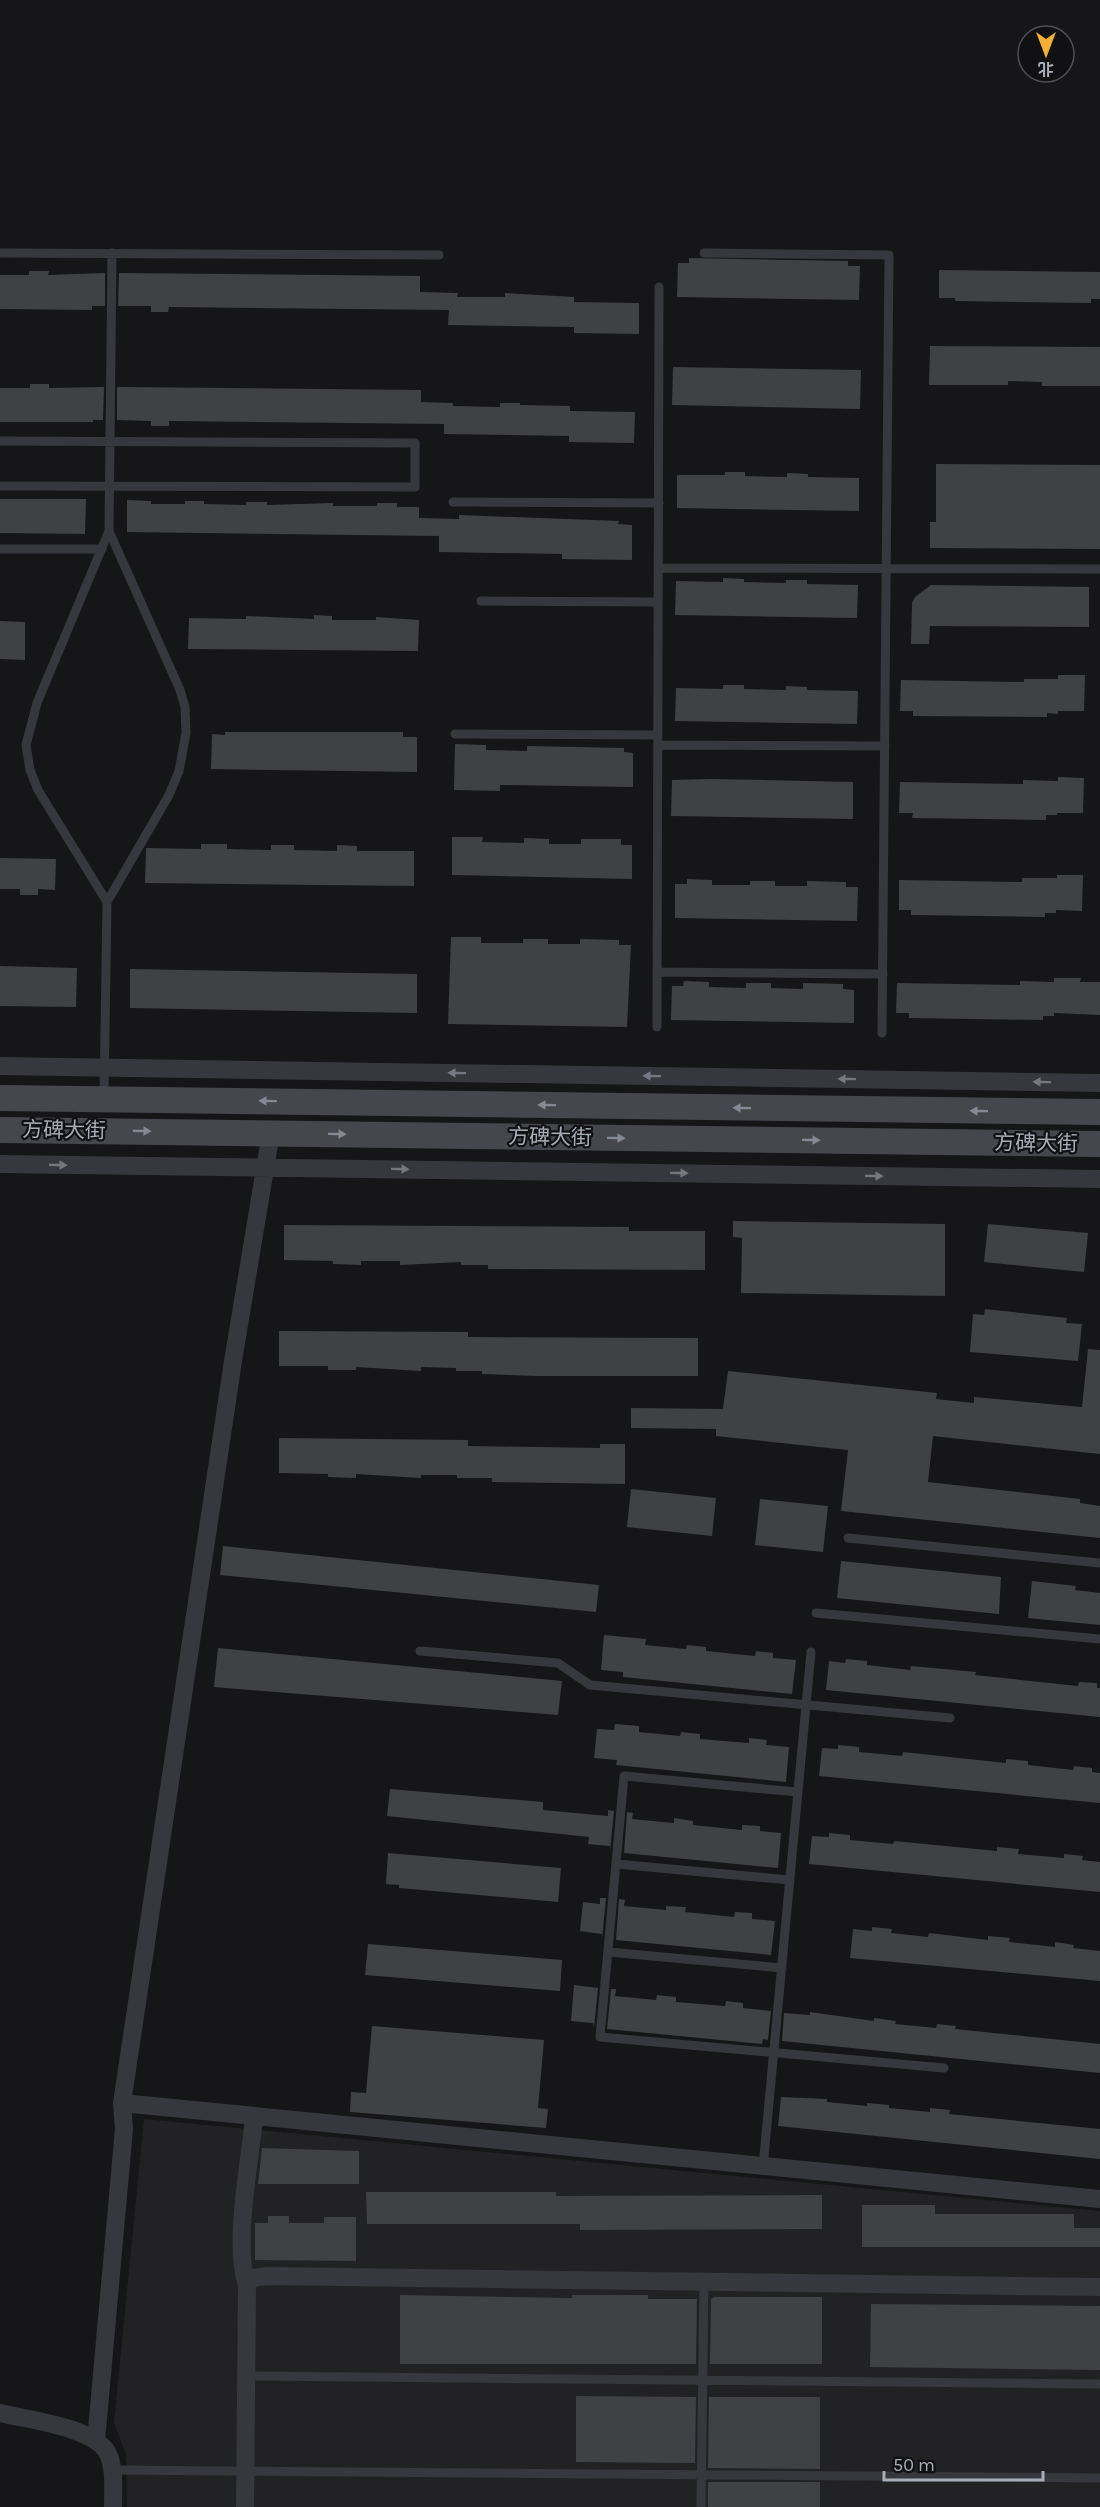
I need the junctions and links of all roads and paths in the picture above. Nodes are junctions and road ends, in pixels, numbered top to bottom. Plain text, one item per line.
1 (0, 253) edge
2 (112, 253) junction
3 (704, 254) dead end
4 (439, 255) dead end
5 (659, 287) dead end
6 (0, 441) edge
7 (110, 442) junction
8 (0, 486) edge
9 (109, 486) junction
10 (453, 502) dead end
11 (659, 503) junction
12 (109, 531) junction
13 (0, 549) edge
14 (102, 549) junction
15 (658, 568) junction
16 (886, 568) junction
17 (1100, 568) edge
18 (481, 601) dead end
19 (658, 602) junction
20 (455, 734) dead end
21 (658, 740) junction
22 (885, 746) junction
23 (107, 902) junction
24 (657, 972) junction
25 (883, 974) junction
26 (657, 1027) dead end
27 (882, 1033) dead end
28 (0, 1066) edge
29 (105, 1067) junction
30 (1100, 1083) edge
31 (0, 1098) edge
32 (104, 1099) junction
33 (1100, 1112) edge
34 (0, 1130) edge
35 (271, 1133) junction
36 (1100, 1144) edge
37 (0, 1164) edge
38 (265, 1168) junction
39 (1100, 1179) edge
40 (848, 1539) dead end
41 (1100, 1563) edge
42 (816, 1613) dead end
43 (1100, 1639) edge
44 (420, 1650) dead end
45 (811, 1652) dead end
46 (806, 1705) junction
47 (950, 1718) dead end
48 (798, 1792) junction
49 (616, 1864) junction
50 (790, 1880) junction
51 (608, 1952) junction
52 (782, 1968) junction
53 (774, 2052) junction
54 (944, 2068) dead end
55 (122, 2103) junction
56 (254, 2117) junction
57 (763, 2167) junction
58 (1100, 2199) edge
59 (704, 2281) junction
60 (247, 2285) junction
61 (1100, 2287) edge
62 (246, 2376) junction
63 (703, 2380) junction
64 (1100, 2384) edge
65 (0, 2413) edge
66 (96, 2441) junction
67 (112, 2470) junction
68 (246, 2472) junction
69 (702, 2475) junction
70 (1100, 2478) edge
71 (113, 2507) edge
72 (245, 2507) edge
73 (701, 2507) edge

1 - 2 lane
2 - 4 lane
2 - 7 lane
3 - 16 lane
5 - 11 lane
6 - 7 lane
7 - 9 lane
7 - 9 lane
8 - 9 lane
9 - 12 lane
10 - 11 lane
11 - 15 lane
12 - 14 lane
12 - 23 lane
13 - 14 lane
14 - 23 lane
15 - 16 lane
15 - 19 lane
16 - 17 lane
16 - 22 lane
18 - 19 lane
19 - 21 lane
20 - 21 lane
21 - 22 lane
21 - 24 lane
22 - 25 lane
23 - 29 lane
24 - 25 lane
24 - 26 lane
25 - 27 lane
28 - 29 street
30 -> 29 street
29 - 32 lane
31 - 32 main road, 方碑大街
33 -> 32 main road, 方碑大街
34 -> 35 main road, 方碑大街
35 -> 36 main road, 方碑大街
35 - 38 street
37 -> 38 street
38 -> 39 street
38 - 55 street
40 - 41 lane
42 - 43 lane
44 - 46 lane
45 - 46 lane
46 - 47 lane
46 - 48 lane
48 - 49 lane
48 - 50 lane
49 - 50 lane
49 - 51 lane
50 - 52 lane
51 - 52 lane
51 - 53 lane
52 - 53 lane
53 - 54 lane
53 - 57 lane
55 - 56 street
55 - 66 street
56 - 57 street
56 - 60 street
57 - 58 street
59 - 60 street
59 - 61 street
59 - 63 lane
60 - 62 street
62 - 63 lane
62 - 68 street
63 - 64 lane
63 - 69 lane
65 - 66 street
66 - 67 street
67 - 68 lane
67 - 71 street
68 - 69 lane
68 - 72 street
69 - 70 lane
69 - 73 lane

